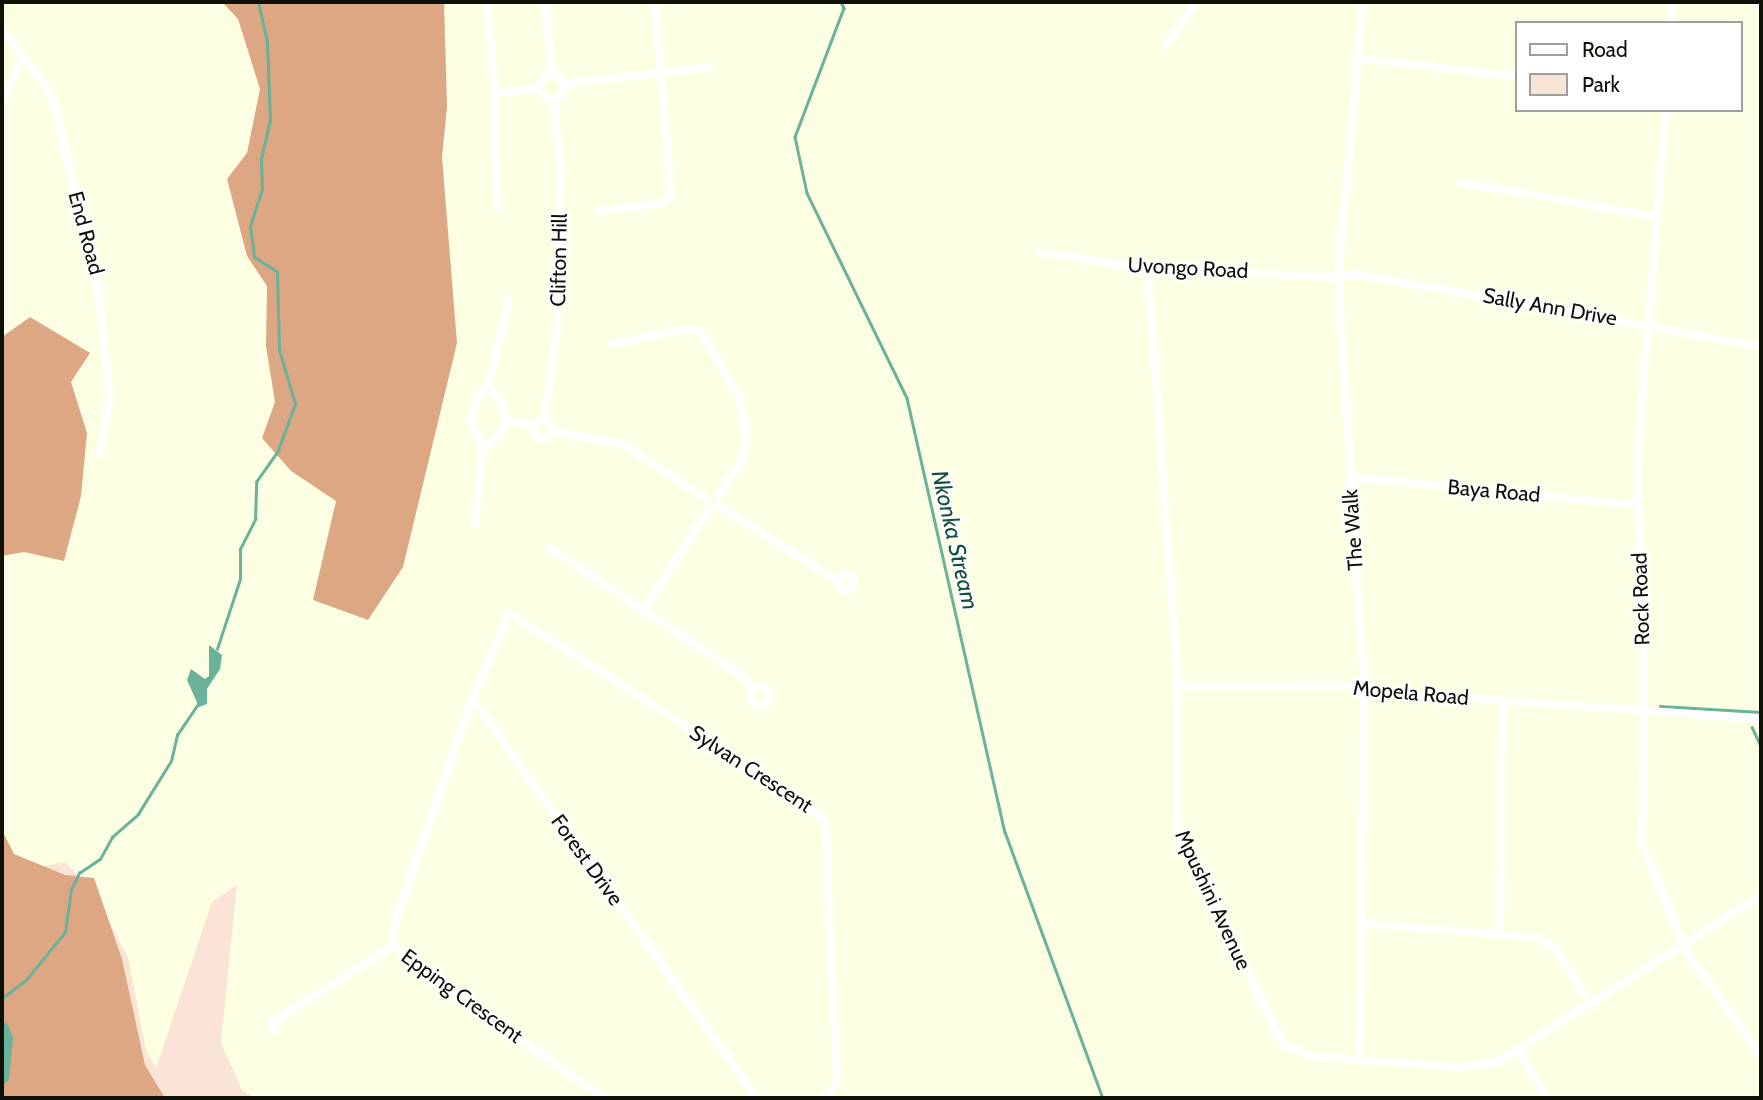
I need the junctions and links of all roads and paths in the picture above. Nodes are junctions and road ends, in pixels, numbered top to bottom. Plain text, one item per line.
1 (487, 2) edge
2 (544, 2) edge
3 (655, 2) edge
4 (1196, 2) edge
5 (1363, 2) edge
6 (1672, 2) edge
7 (1755, 2) edge
8 (1761, 4) edge
9 (1671, 21) edge
10 (2, 30) edge
11 (1166, 46) dead end
12 (24, 56) junction
13 (1357, 58) junction
14 (708, 67) dead end
15 (658, 73) junction
16 (552, 75) junction
17 (1514, 76) edge
18 (564, 85) junction
19 (540, 88) junction
20 (495, 93) junction
21 (554, 99) junction
22 (2, 102) edge
23 (1666, 112) edge
24 (1460, 182) dead end
25 (497, 208) dead end
26 (597, 211) dead end
27 (1659, 217) junction
28 (1039, 252) dead end
29 (1148, 269) junction
30 (1338, 277) junction
31 (509, 298) dead end
32 (1652, 325) junction
33 (612, 344) dead end
34 (1761, 347) edge
35 (488, 387) junction
36 (544, 419) junction
37 (506, 420) junction
38 (533, 426) junction
39 (551, 430) junction
40 (483, 447) junction
41 (99, 454) dead end
42 (1350, 477) junction
43 (718, 501) junction
44 (708, 504) junction
45 (1638, 505) junction
46 (475, 523) dead end
47 (550, 548) dead end
48 (837, 581) dead end
49 (643, 611) junction
50 (1178, 685) junction
51 (1364, 687) junction
52 (753, 688) dead end
53 (471, 699) junction
54 (1503, 701) junction
55 (1643, 712) junction
56 (1761, 719) edge
57 (1761, 896) edge
58 (1361, 923) junction
59 (1500, 934) junction
60 (394, 945) junction
61 (1684, 947) junction
62 (1592, 1006) junction
63 (275, 1032) dead end
64 (1519, 1051) junction
65 (1761, 1056) edge
66 (1360, 1059) junction
67 (605, 1098) edge
68 (757, 1098) edge
69 (824, 1098) edge
70 (1547, 1098) edge

1 - 20 street
2 - 16 street
3 - 15 street
4 - 11 street
5 - 13 street, The Walk
6 - 9 street
7 - 8 street
10 - 12 street, End Road
12 - 22 street
12 - 41 street, End Road
13 - 17 street
13 - 30 street, The Walk
14 - 15 street
15 - 18 street
15 - 26 street
16 - 18 street
16 - 19 street
18 - 21 street
19 - 20 street
19 - 21 street
20 - 25 street
21 - 36 street, Clifton Hill
23 - 27 street, Rock Road
24 - 27 street
27 - 32 street, Rock Road
28 - 29 street, Uvongo Road
29 - 30 street, Uvongo Road
29 - 50 street, Mpushini Avenue
30 - 32 street, Sally Ann Drive
30 - 42 street, The Walk
31 - 35 street
32 - 34 street, Sally Ann Drive
32 - 45 street, Rock Road
33 - 43 street
35 - 37 street
35 - 40 street
36 - 38 street
36 - 39 street
37 - 38 street
37 - 40 street
38 - 39 street
39 - 44 street
40 - 46 street
42 - 45 street, Baya Road
42 - 51 street, The Walk
43 - 44 street
43 - 48 street
44 - 49 street
45 - 55 street, Rock Road
47 - 49 street
49 - 52 street
50 - 51 street, Mopela Road
50 - 66 street, Mpushini Avenue
51 - 54 street, Mopela Road
51 - 58 street, The Walk
53 - 60 street, Epping Crescent
53 - 68 street, Forest Drive
53 - 69 street, Sylvan Crescent
54 - 55 street, Mopela Road
54 - 59 street
55 - 56 street, Mopela Road
55 - 61 street, Rock Road
57 - 61 street, Mpushini Avenue
58 - 59 street
58 - 66 street, The Walk
59 - 62 street
60 - 63 street
60 - 67 street, Epping Crescent
61 - 62 street, Mpushini Avenue
61 - 65 street, Rock Road
62 - 64 street, Mpushini Avenue
64 - 66 street, Mpushini Avenue
64 - 70 street

